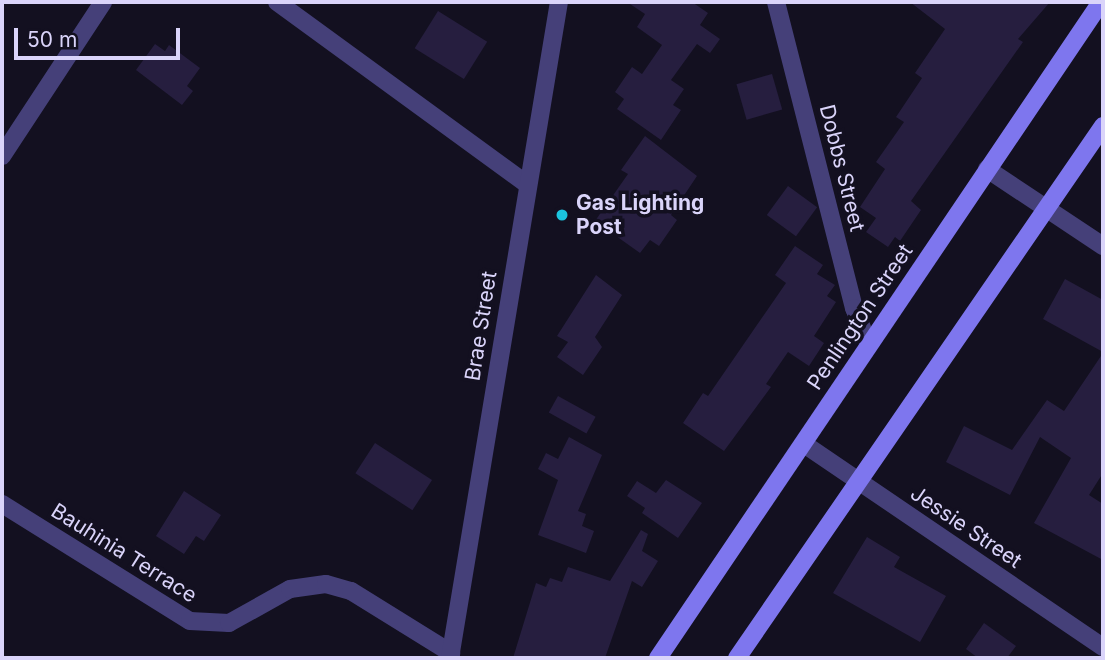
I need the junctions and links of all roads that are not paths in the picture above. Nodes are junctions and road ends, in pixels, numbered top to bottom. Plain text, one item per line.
1 (103, 2) edge
2 (277, 2) edge
3 (559, 2) edge
4 (776, 2) edge
5 (1101, 2) edge
6 (1103, 126) edge
7 (2, 156) edge
8 (987, 169) junction
9 (527, 184) junction
10 (1048, 209) junction
11 (1103, 246) edge
12 (869, 345) junction
13 (804, 443) junction
14 (860, 482) junction
15 (2, 504) edge
16 (1103, 647) edge
17 (451, 656) edge
18 (658, 658) edge
19 (737, 658) edge

1 - 7 street
2 - 9 street
3 - 9 street, Brae Street
4 - 12 street, Dobbs Street
5 - 8 street, Penlington Street
6 - 10 street
8 - 10 street
8 - 12 street, Penlington Street
9 - 17 street, Brae Street
10 - 11 street
10 - 14 street
12 - 13 street, Penlington Street
13 - 14 street, Jessie Street
13 - 18 street, Penlington Street
14 - 16 street, Jessie Street
14 - 19 street
15 - 17 street, Bauhinia Terrace

